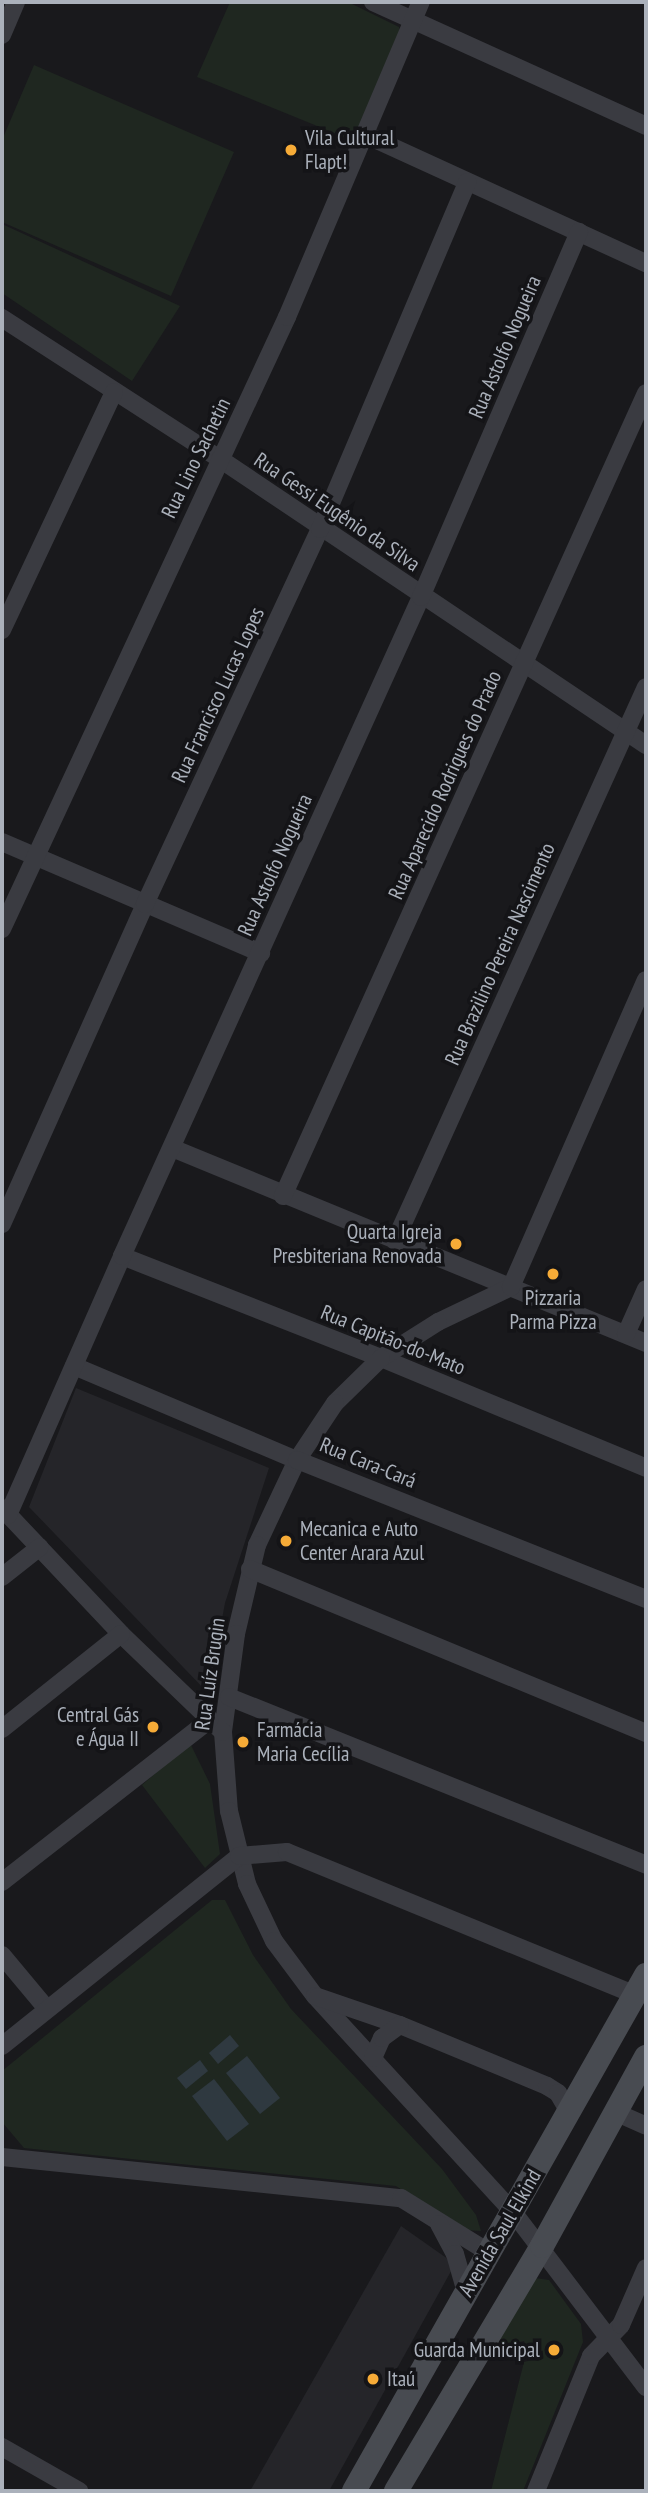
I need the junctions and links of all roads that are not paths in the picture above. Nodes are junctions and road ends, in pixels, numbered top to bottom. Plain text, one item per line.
1 (16, 2) edge
2 (373, 2) edge
3 (421, 2) edge
4 (414, 19) junction
5 (2, 35) edge
6 (646, 126) edge
7 (366, 135) junction
8 (467, 182) junction
9 (579, 232) junction
10 (646, 263) edge
11 (3, 323) edge
12 (114, 392) junction
13 (646, 393) edge
14 (220, 459) junction
15 (320, 528) junction
16 (421, 597) junction
17 (2, 630) edge
18 (525, 665) junction
19 (646, 687) edge
20 (626, 732) junction
21 (646, 745) edge
22 (2, 842) edge
23 (35, 857) junction
24 (145, 904) junction
25 (2, 929) edge
26 (261, 953) junction
27 (646, 980) edge
28 (172, 1147) junction
29 (283, 1196) junction
30 (2, 1224) edge
31 (395, 1241) junction
32 (122, 1256) junction
33 (510, 1287) junction
34 (646, 1289) edge
35 (626, 1334) junction
36 (646, 1343) edge
37 (381, 1358) junction
38 (74, 1366) junction
39 (297, 1460) junction
40 (646, 1468) edge
41 (5, 1512) edge
42 (40, 1547) junction
43 (250, 1569) junction
44 (2, 1577) edge
45 (646, 1598) edge
46 (121, 1634) junction
47 (229, 1697) junction
48 (209, 1720) junction
49 (2, 1729) edge
50 (223, 1732) junction
51 (646, 1733) edge
52 (239, 1856) junction
53 (646, 1866) edge
54 (2, 1882) edge
55 (2, 1955) edge
56 (641, 1985) edge
57 (315, 1996) junction
58 (47, 2009) junction
59 (401, 2025) junction
60 (2, 2046) edge
61 (646, 2057) edge
62 (373, 2058) junction
63 (569, 2112) junction
64 (615, 2112) junction
65 (646, 2126) edge
66 (2, 2157) edge
67 (513, 2212) junction
68 (439, 2224) junction
69 (542, 2246) junction
70 (488, 2252) junction
71 (646, 2268) edge
72 (466, 2292) junction
73 (608, 2337) junction
74 (646, 2387) edge
75 (2, 2446) edge
76 (79, 2491) edge
77 (354, 2491) edge
78 (396, 2491) edge
79 (536, 2491) edge

1 - 5 street
2 - 4 street
3 - 4 street, Rua Lino Sachetin
4 - 6 street
4 - 7 street, Rua Lino Sachetin
7 - 8 street
7 - 14 street, Rua Lino Sachetin
8 - 9 street
8 - 15 street, Rua Francisco Lucas Lopes
9 - 10 street
9 - 16 street, Rua Astolfo Nogueira
11 - 12 street, Rua Gessi Eugênio da Silva
12 - 14 street, Rua Gessi Eugênio da Silva
12 - 17 street
13 - 18 street, Rua Aparecido Rodrigues do Prado
14 - 15 street, Rua Gessi Eugênio da Silva
14 - 23 street, Rua Lino Sachetin
15 - 16 street, Rua Gessi Eugênio da Silva
15 - 24 street, Rua Francisco Lucas Lopes
16 - 18 street, Rua Gessi Eugênio da Silva
16 - 26 street, Rua Astolfo Nogueira
18 - 20 street, Rua Gessi Eugênio da Silva
18 - 29 street, Rua Aparecido Rodrigues do Prado
19 - 20 street, Rua Brazilino Pereira Nascimento
20 - 21 street, Rua Gessi Eugênio da Silva
20 - 31 street, Rua Brazilino Pereira Nascimento
22 - 23 street
23 - 24 street
23 - 25 street, Rua Lino Sachetin
24 - 26 street
24 - 30 street, Rua Francisco Lucas Lopes
26 - 28 street, Rua Astolfo Nogueira
27 - 33 street
28 - 29 street
28 - 32 street, Rua Astolfo Nogueira
29 - 31 street
31 - 33 street
32 - 37 street, Rua Capitão-do-Mato
32 - 38 street, Rua Astolfo Nogueira
33 - 35 street
33 - 37 street, Rua Luíz Brugin
34 - 35 street
35 - 36 street
37 - 39 street, Rua Luíz Brugin
37 - 40 street, Rua Capitão-do-Mato
38 - 39 street, Rua Cara-Cará
38 - 41 street, Rua Astolfo Nogueira
39 - 43 street, Rua Luíz Brugin
39 - 45 street, Rua Cara-Cará
41 - 42 street
42 - 44 street
42 - 46 street
43 - 47 street, Rua Luíz Brugin
43 - 51 street
46 - 48 street
46 - 49 street
47 - 50 street, Rua Luíz Brugin
47 - 53 street
48 - 50 street
48 - 54 street
50 - 52 street, Rua Luíz Brugin
52 - 56 street
52 - 57 street, Rua Luíz Brugin
52 - 58 street
55 - 58 street
56 - 63 main road, Avenida Saul Elkind
57 - 59 street
57 - 62 street, Rua Luíz Brugin
58 - 60 street
59 - 62 street
59 - 63 street
61 - 64 main road, Avenida Saul Elkind
62 - 67 street, Rua Luíz Brugin
63 - 67 main road, Avenida Saul Elkind
64 - 65 street
64 - 69 main road, Avenida Saul Elkind
66 - 68 street
67 - 69 street, Rua Luíz Brugin
67 - 70 main road, Avenida Saul Elkind
68 - 70 street
68 - 72 street
69 - 73 street, Rua Luíz Brugin
69 - 78 main road, Avenida Saul Elkind
70 - 72 main road, Avenida Saul Elkind
71 - 73 street
72 - 77 main road, Avenida Saul Elkind
73 - 74 street, Rua Luíz Brugin
73 - 79 street
75 - 76 street

